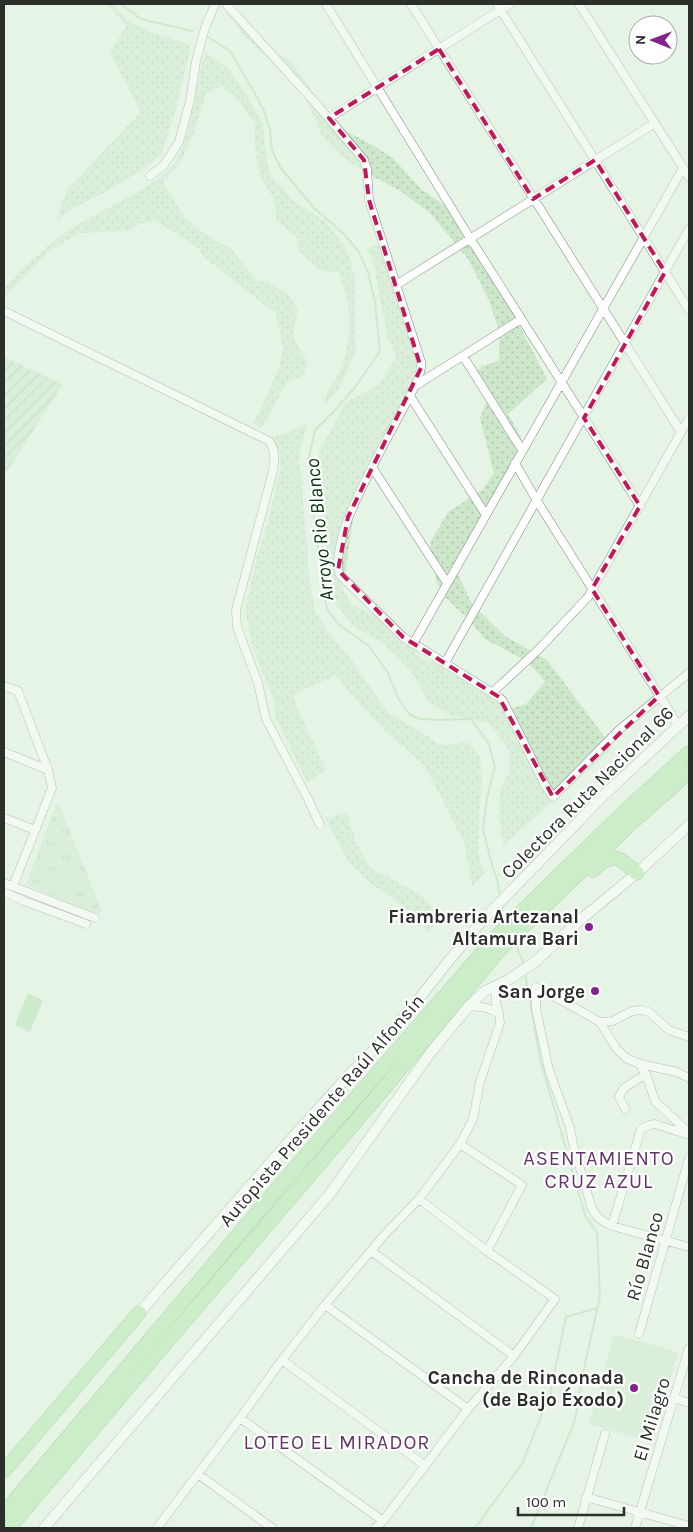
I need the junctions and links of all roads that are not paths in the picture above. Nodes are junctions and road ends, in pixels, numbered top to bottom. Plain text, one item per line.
1 (215, 4) edge
2 (226, 4) edge
3 (326, 4) edge
4 (411, 4) edge
5 (510, 4) edge
6 (579, 4) edge
7 (499, 7) edge
8 (439, 49) junction
9 (376, 88) junction
10 (329, 118) junction
11 (655, 123) junction
12 (595, 160) junction
13 (683, 168) junction
14 (150, 176) dead end
15 (689, 177) edge
16 (533, 199) junction
17 (689, 229) edge
18 (644, 237) junction
19 (470, 238) junction
20 (666, 272) junction
21 (396, 284) junction
22 (603, 309) junction
23 (689, 310) edge
24 (4, 311) edge
25 (521, 319) junction
26 (625, 344) junction
27 (463, 356) junction
28 (561, 382) junction
29 (415, 386) junction
30 (410, 396) junction
31 (584, 418) junction
32 (689, 418) edge
33 (681, 432) junction
34 (522, 450) junction
35 (515, 463) junction
36 (372, 468) junction
37 (537, 502) junction
38 (640, 506) junction
39 (486, 515) junction
40 (447, 583) junction
41 (592, 589) junction
42 (414, 644) junction
43 (445, 663) junction
44 (689, 672) edge
45 (4, 686) edge
46 (494, 692) junction
47 (659, 696) junction
48 (689, 716) edge
49 (678, 725) junction
50 (4, 752) edge
51 (689, 753) edge
52 (48, 770) junction
53 (689, 772) edge
54 (4, 818) edge
55 (320, 825) dead end
56 (689, 825) edge
57 (35, 830) junction
58 (637, 873) junction
59 (4, 883) edge
60 (13, 886) junction
61 (4, 892) edge
62 (95, 918) dead end
63 (86, 924) dead end
64 (518, 929) junction
65 (501, 943) junction
66 (495, 995) junction
67 (477, 1007) junction
68 (499, 1014) junction
69 (600, 1022) junction
70 (689, 1037) edge
71 (640, 1064) junction
72 (646, 1074) junction
73 (689, 1078) edge
74 (625, 1109) dead end
75 (689, 1134) edge
76 (460, 1144) junction
77 (689, 1158) edge
78 (419, 1199) junction
79 (612, 1226) junction
80 (665, 1240) junction
81 (689, 1247) edge
82 (487, 1251) junction
83 (371, 1252) junction
84 (325, 1305) junction
85 (139, 1313) joint
86 (639, 1334) dead end
87 (689, 1348) edge
88 (514, 1356) junction
89 (282, 1360) junction
90 (674, 1398) junction
91 (689, 1403) edge
92 (468, 1409) junction
93 (240, 1418) junction
94 (605, 1434) dead end
95 (424, 1465) junction
96 (4, 1470) edge
97 (198, 1474) junction
98 (586, 1497) junction
99 (640, 1512) junction
100 (4, 1513) edge
101 (383, 1521) junction
102 (689, 1526) edge
103 (9, 1528) edge
104 (44, 1528) edge
105 (157, 1528) edge
106 (272, 1528) edge
107 (375, 1528) edge
108 (578, 1528) edge
109 (635, 1528) edge

1 - 14 street
2 - 10 street
3 - 9 street
4 - 8 street
5 - 7 street
6 - 11 street
7 - 8 street
7 - 12 street
8 - 9 street
8 - 16 street
9 - 10 street
9 - 19 street
10 - 21 street
11 - 12 street
11 - 13 street
12 - 16 street
12 - 18 street
13 - 15 street
13 - 18 street
16 - 19 street
16 - 22 street
17 - 20 street
18 - 20 street
18 - 22 street
19 - 21 street
19 - 25 street
20 - 23 street
20 - 26 street
21 - 29 street
22 - 26 street
22 - 28 street
24 - 55 street
25 - 27 street
25 - 28 street
26 - 31 street
26 - 33 street
27 - 29 street
27 - 34 street
28 - 31 street
28 - 34 street
29 - 30 street
30 - 36 street
30 - 39 street
31 - 37 street
31 - 38 street
32 - 33 street
33 - 38 street
34 - 35 street
35 - 37 street
35 - 39 street
36 - 40 street
36 - 42 street
37 - 41 street
37 - 43 street
38 - 41 street
39 - 40 street
40 - 42 street
41 - 46 street
41 - 47 street
42 - 43 street
43 - 46 street
44 - 47 street
45 - 52 street
46 - 47 street
47 - 49 street
48 - 49 street, Colectora Ruta Nacional 66
49 - 85 street, Colectora Ruta Nacional 66
50 - 52 street
51 - 64 highway, Autopista Presidente Raúl Alfonsín
52 - 57 street
53 - 64 highway, Autopista Presidente Raúl Alfonsín
54 - 57 street
56 - 58 street
57 - 60 street
58 - 64 highway
58 - 66 street
59 - 60 street
60 - 62 street
61 - 63 street
64 - 65 highway, Autopista Presidente Raúl Alfonsín
65 - 100 highway, Autopista Presidente Raúl Alfonsín
65 - 103 highway, Autopista Presidente Raúl Alfonsín
66 - 67 street
66 - 68 street
67 - 68 street
67 - 104 street
68 - 76 street
69 - 70 street
69 - 71 street
69 - 79 street
71 - 72 street
71 - 73 street
72 - 74 street
72 - 75 street
75 - 79 street
76 - 78 street
76 - 82 street
77 - 80 street, Río Blanco
78 - 82 street
78 - 83 street
79 - 80 street
80 - 81 street
80 - 86 street, Río Blanco
82 - 88 street
83 - 84 street
83 - 88 street
84 - 89 street
84 - 92 street
85 - 96 highway
87 - 90 street, El Milagro
88 - 92 street
89 - 93 street
89 - 95 street
90 - 91 street
90 - 99 street, El Milagro
92 - 95 street
93 - 97 street
93 - 101 street
94 - 98 street
95 - 101 street
97 - 105 street
97 - 106 street
98 - 99 street
98 - 108 street
99 - 102 street
99 - 109 street, El Milagro
101 - 107 street

